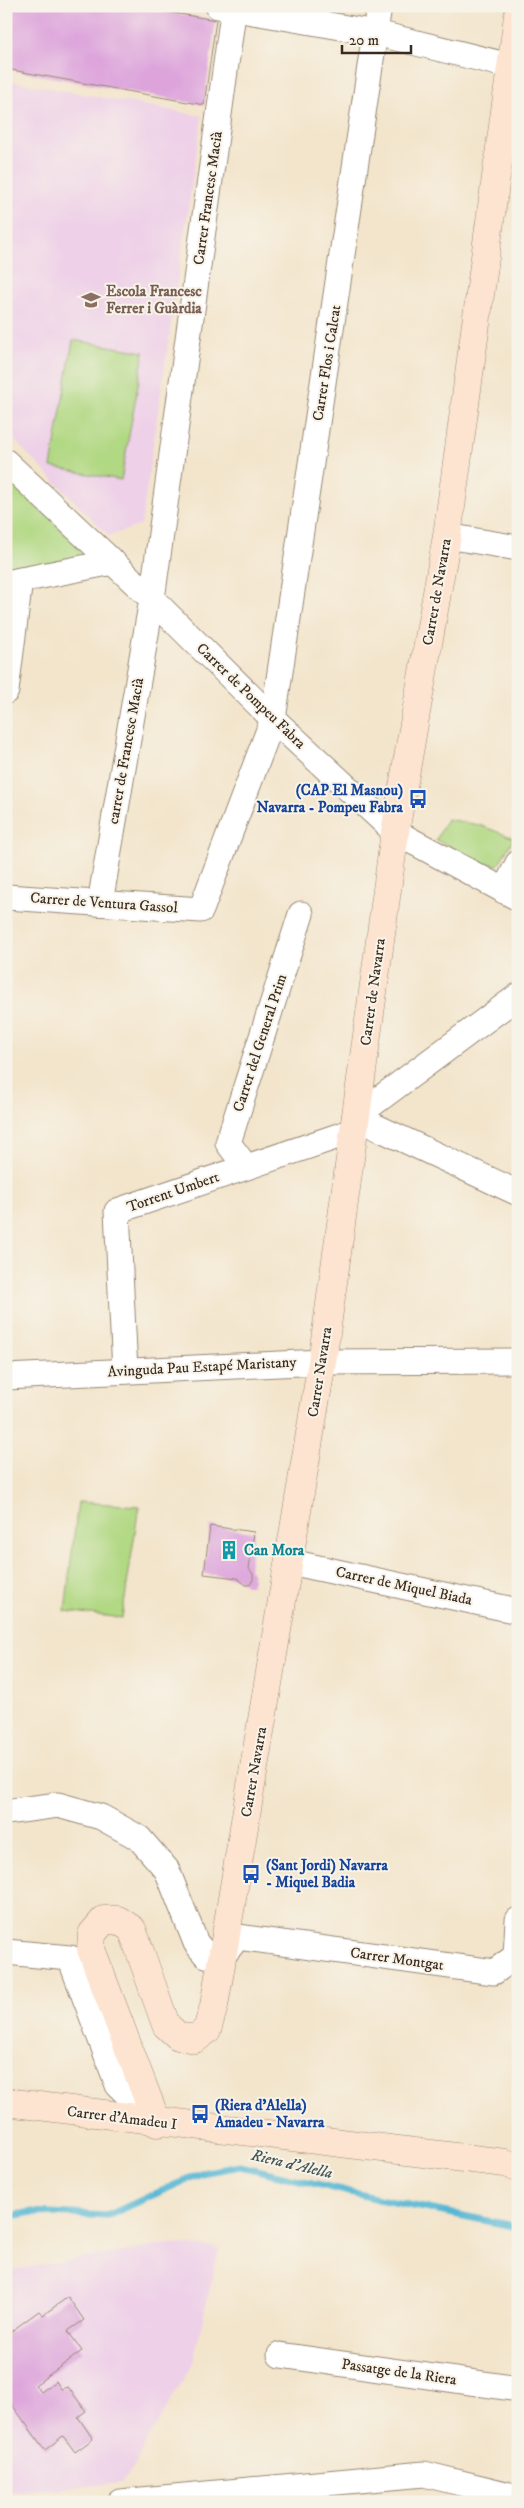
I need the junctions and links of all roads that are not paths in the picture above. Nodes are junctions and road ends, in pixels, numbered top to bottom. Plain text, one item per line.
1 (379, 6) edge
2 (229, 7) edge
3 (518, 16) edge
4 (376, 34) junction
5 (514, 67) edge
6 (6, 462) edge
7 (447, 536) junction
8 (518, 548) edge
9 (112, 562) junction
10 (13, 581) edge
11 (152, 599) junction
12 (6, 691) edge
13 (273, 719) junction
14 (395, 832) junction
15 (518, 863) edge
16 (511, 895) edge
17 (6, 897) edge
18 (100, 902) junction
19 (201, 910) joint
20 (301, 914) dead end
21 (518, 996) edge
22 (354, 1124) junction
23 (246, 1167) junction
24 (518, 1193) edge
25 (518, 1361) edge
26 (322, 1362) junction
27 (125, 1371) junction
28 (6, 1377) edge
29 (290, 1562) junction
30 (518, 1611) edge
31 (6, 1812) edge
32 (518, 1920) edge
33 (228, 1943) junction
34 (6, 1952) edge
35 (6, 2102) edge
36 (157, 2122) junction
37 (514, 2164) edge
38 (280, 2355) dead end
39 (518, 2388) edge
40 (518, 2497) edge
41 (120, 2502) edge

1 - 4 street, Carrer Flos i Calcat
2 - 4 street
2 - 11 street, Carrer Francesc Macià
3 - 5 street
4 - 5 street
4 - 13 street, Carrer Flos i Calcat
5 - 7 street, Carrer de Navarra
6 - 9 street, Carrer de Pompeu Fabra
7 - 8 street
7 - 14 street, Carrer de Navarra
9 - 10 street
9 - 11 street, Carrer de Pompeu Fabra
10 - 12 street
11 - 13 street, Carrer de Pompeu Fabra
11 - 18 street, carrer de Francesc Macià
13 - 14 street, Carrer de Pompeu Fabra
13 - 19 street, Carrer Flos i Calcat
14 - 16 street, Carrer de Pompeu Fabra
14 - 22 street, Carrer de Navarra
15 - 16 street
17 - 18 street, Carrer de Ventura Gassol
18 - 19 street, Carrer de Ventura Gassol
20 - 23 street, Carrer del General Prim
21 - 22 street, Torrent Umbert
22 - 23 street, Torrent Umbert
22 - 24 street
22 - 26 street, Carrer Navarra
23 - 27 street, Torrent Umbert
25 - 26 street, Avinguda Pau Estapé Maristany
26 - 27 street, Avinguda Pau Estapé Maristany
26 - 29 street, Carrer Navarra
27 - 28 street, Avinguda Pau Estapé Maristany
29 - 30 street, Carrer de Miquel Biada
29 - 33 street, Carrer Navarra
31 - 33 street
32 - 33 street, Carrer Montgat
33 - 36 street, Carrer Navarra
34 - 36 street
35 - 36 street, Carrer d'Amadeu I
36 - 37 street, Carrer d'Amadeu I
38 - 39 street, Passatge de la Riera
40 - 41 street

